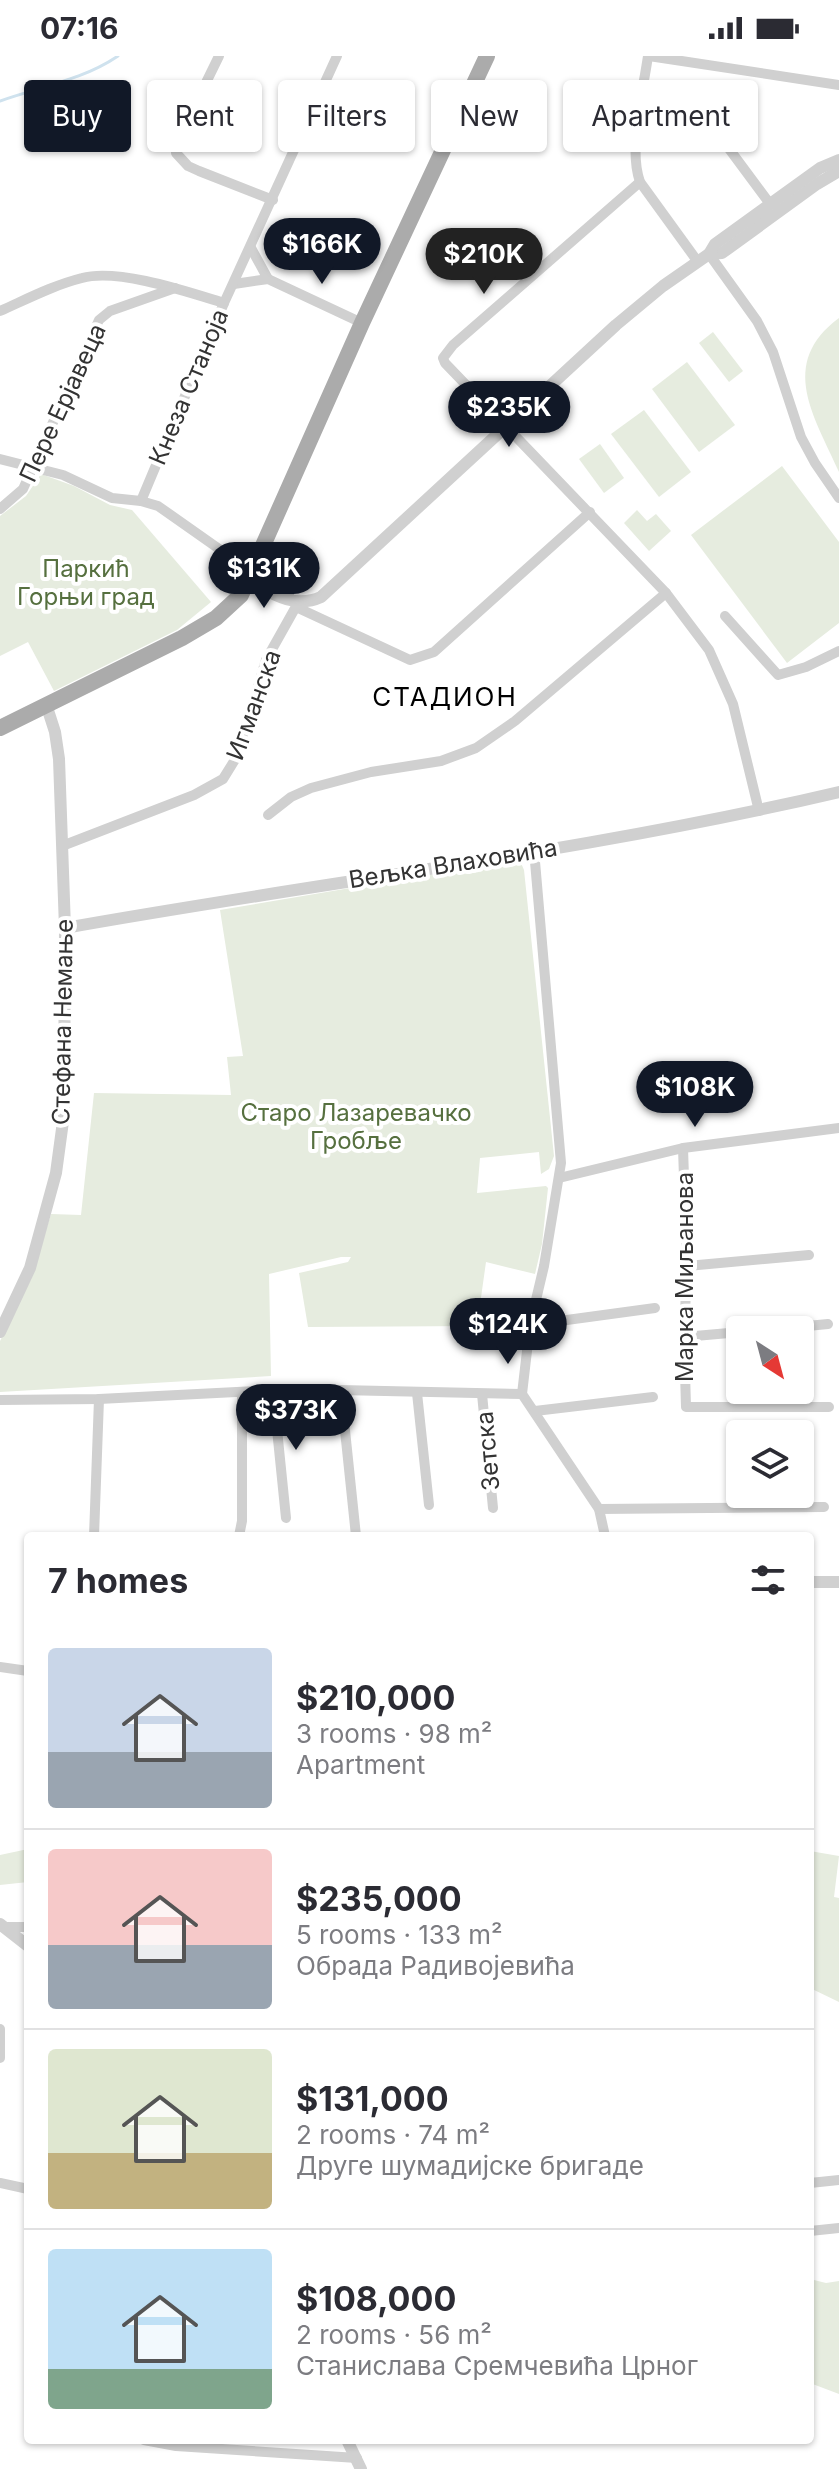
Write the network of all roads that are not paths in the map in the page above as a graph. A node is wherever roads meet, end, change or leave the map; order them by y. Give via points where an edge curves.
1 (219, 56) edge
2 (337, 56) edge
3 (487, 56) edge
4 (649, 56) edge
5 (839, 85) edge
6 (731, 152) edge
7 (839, 160) edge
8 (839, 171) edge
9 (640, 182) junction
10 (273, 200) junction
11 (770, 204) junction
12 (251, 248) junction
13 (709, 254) junction
14 (698, 262) junction
15 (268, 279) junction
16 (234, 284) junction
17 (175, 288) junction
18 (224, 303) junction
19 (0, 311) edge
20 (362, 323) junction
21 (507, 426) junction
22 (0, 459) edge
23 (32, 468) junction
24 (839, 498) edge
25 (141, 501) junction
26 (0, 509) edge
27 (590, 512) junction
28 (250, 576) junction
29 (666, 593) junction
30 (296, 604) junction
31 (725, 616) dead end
32 (839, 651) edge
33 (46, 704) junction
34 (0, 728) edge
35 (839, 792) edge
36 (759, 811) junction
37 (268, 815) dead end
38 (62, 846) junction
39 (534, 850) junction
40 (65, 928) junction
41 (839, 1128) edge
42 (683, 1148) junction
43 (559, 1178) junction
44 (809, 1255) dead end
45 (687, 1266) junction
46 (655, 1308) dead end
47 (828, 1324) dead end
48 (530, 1325) junction
49 (814, 1325) edge
50 (0, 1332) edge
51 (726, 1333) edge
52 (684, 1337) junction
53 (273, 1390) junction
54 (242, 1392) junction
55 (341, 1392) junction
56 (417, 1393) junction
57 (482, 1394) junction
58 (522, 1394) junction
59 (653, 1397) dead end
60 (99, 1399) junction
61 (0, 1400) edge
62 (829, 1407) dead end
63 (535, 1411) junction
64 (429, 1505) dead end
65 (824, 1507) dead end
66 (493, 1508) dead end
67 (599, 1509) junction
68 (286, 1518) dead end
69 (94, 1532) edge
70 (240, 1532) edge
71 (356, 1532) edge
72 (604, 1532) edge
73 (814, 1582) edge
74 (839, 1582) edge
75 (0, 1667) edge
76 (24, 1670) edge
77 (3, 1926) edge
78 (24, 1927) edge
79 (24, 1943) edge
80 (0, 2029) edge
81 (0, 2058) edge
82 (839, 2180) edge
83 (0, 2183) edge
84 (814, 2183) edge
85 (24, 2188) edge
86 (839, 2228) edge
87 (814, 2231) edge
88 (165, 2444) edge
89 (349, 2444) edge
90 (359, 2463) edge

1 - 10 street via 176,153 188,166
2 - 10 street, Кнеза Станоја
3 - 20 main road
4 - 5 street
4 - 9 street via 636,155
6 - 11 street
7 - 11 street
8 - 13 street via 722,253
9 - 14 street
9 - 21 street via 446,352 445,363
10 - 12 street, Кнеза Станоја
11 - 13 street
12 - 15 street
12 - 16 street, Кнеза Станоја
13 - 14 street
13 - 24 street via 757,321 801,437
14 - 21 street via 616,325
15 - 16 street
15 - 20 street
16 - 18 street, Кнеза Станоја
17 - 18 street
17 - 19 street via 98,275
17 - 23 street, Пере Ерјавеца via 110,311 99,320
18 - 25 street, Кнеза Станоја
20 - 28 main road
21 - 27 street
21 - 30 street via 331,590
22 - 23 street
23 - 25 street via 63,475 112,498
23 - 26 street, Пере Ерјавеца via 23,489
25 - 28 street via 168,511
27 - 29 street
27 - 30 street via 460,631 421,658 410,660
28 - 30 street
28 - 33 main road via 234,603 216,618
29 - 36 street via 724,679
29 - 37 street via 476,748 441,761 311,788
30 - 38 street, Игманска via 266,660 236,758 223,779
31 - 32 street via 778,675
33 - 34 main road
33 - 38 street, Стефана Немање via 59,759
35 - 36 street, Вељка Влаховића
36 - 39 street, Вељка Влаховића
38 - 40 street, Стефана Немање
39 - 40 street, Вељка Влаховића
39 - 43 street
40 - 50 street, Стефана Немање via 64,1114 57,1167 30,1268
41 - 42 street
42 - 43 street
42 - 45 street, Марка Миљанова
43 - 48 street
44 - 45 street
45 - 52 street, Марка Миљанова
46 - 48 street
47 - 49 street
48 - 58 street
51 - 52 street
52 - 62 street, Марка Миљанова via 686,1407
53 - 54 street
53 - 55 street
53 - 68 street
54 - 60 street
54 - 70 street
55 - 56 street
55 - 71 street
56 - 57 street
56 - 64 street
57 - 58 street
57 - 66 street, Зетска
58 - 63 street
59 - 63 street
60 - 61 street
60 - 69 street
63 - 67 street
65 - 67 street
67 - 72 street
73 - 74 street
75 - 76 street
77 - 78 street
77 - 79 street
80 - 81 street
82 - 84 street
83 - 85 street
86 - 87 street
88 - 90 street
89 - 90 street

